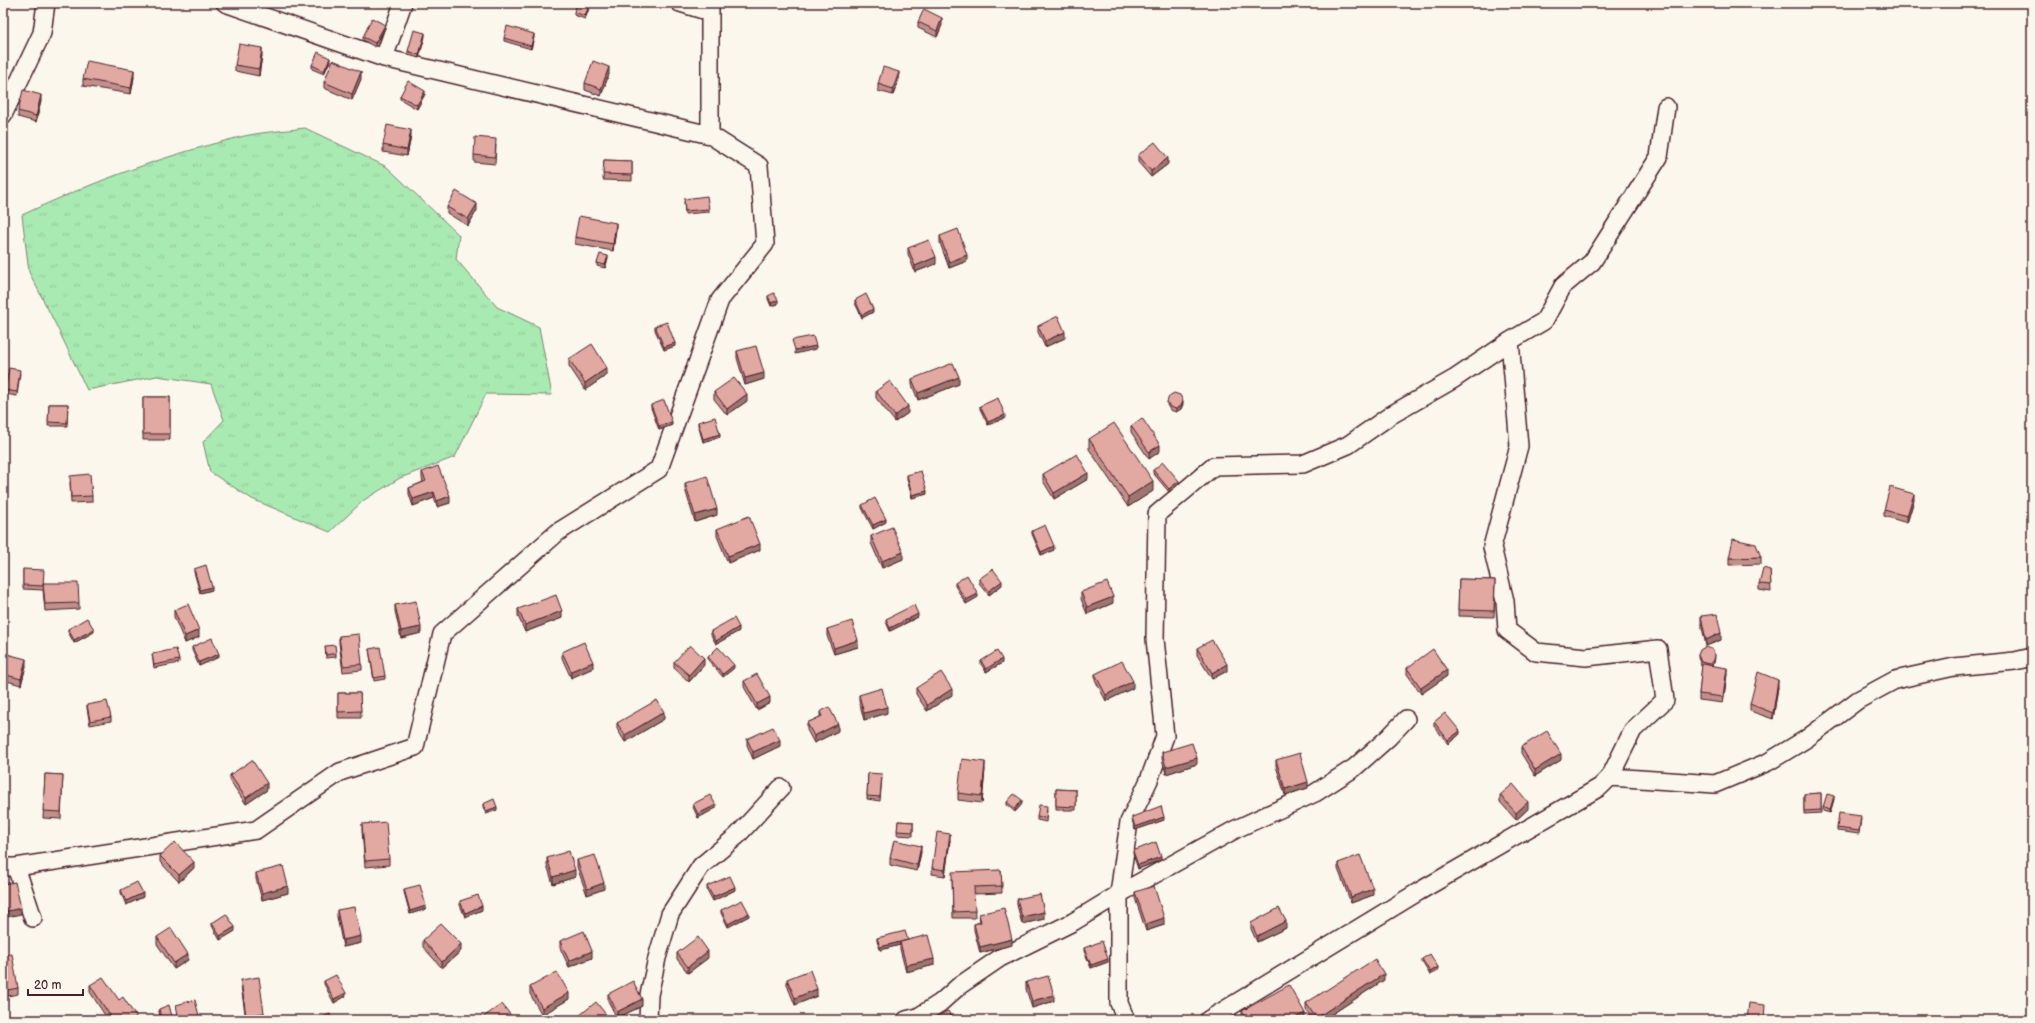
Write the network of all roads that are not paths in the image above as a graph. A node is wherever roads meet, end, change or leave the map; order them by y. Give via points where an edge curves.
1 (46, 3) edge
2 (225, 3) edge
3 (404, 3) edge
4 (680, 3) edge
5 (709, 8) edge
6 (384, 58) junction
7 (1666, 107) dead end
8 (3, 115) edge
9 (710, 135) junction
10 (1510, 341) junction
11 (2032, 658) edge
12 (1406, 719) dead end
13 (1610, 777) junction
14 (781, 788) dead end
15 (10, 867) edge
16 (1118, 894) junction
17 (33, 918) dead end
18 (648, 1020) edge
19 (906, 1020) edge
20 (1126, 1020) edge
21 (1208, 1020) edge

1 - 8 street via 42,33
2 - 6 street
3 - 6 street
4 - 5 street
5 - 9 street
6 - 9 street
7 - 10 street via 1659,157 1592,262 1563,286 1544,321
9 - 15 street via 759,166 765,244 720,300 659,469 558,532 442,634 415,746 340,772 256,830
10 - 13 street via 1519,446 1492,548 1504,601 1507,630 1536,652 1586,657 1658,649 1665,700 1633,730
10 - 16 street via 1348,445 1303,464 1214,466 1157,514 1155,639 1165,736 1149,780 1129,822
11 - 13 street via 1954,666 1895,680 1858,700 1806,739 1768,762 1715,784
12 - 16 street via 1354,768 1315,793 1236,829
13 - 21 street via 1600,787 1418,892
14 - 18 street via 736,836 702,866 670,914 655,966 649,995
15 - 17 street
16 - 19 street via 1073,922 1000,958 959,986 940,1003 918,1017
16 - 20 street via 1119,1003

